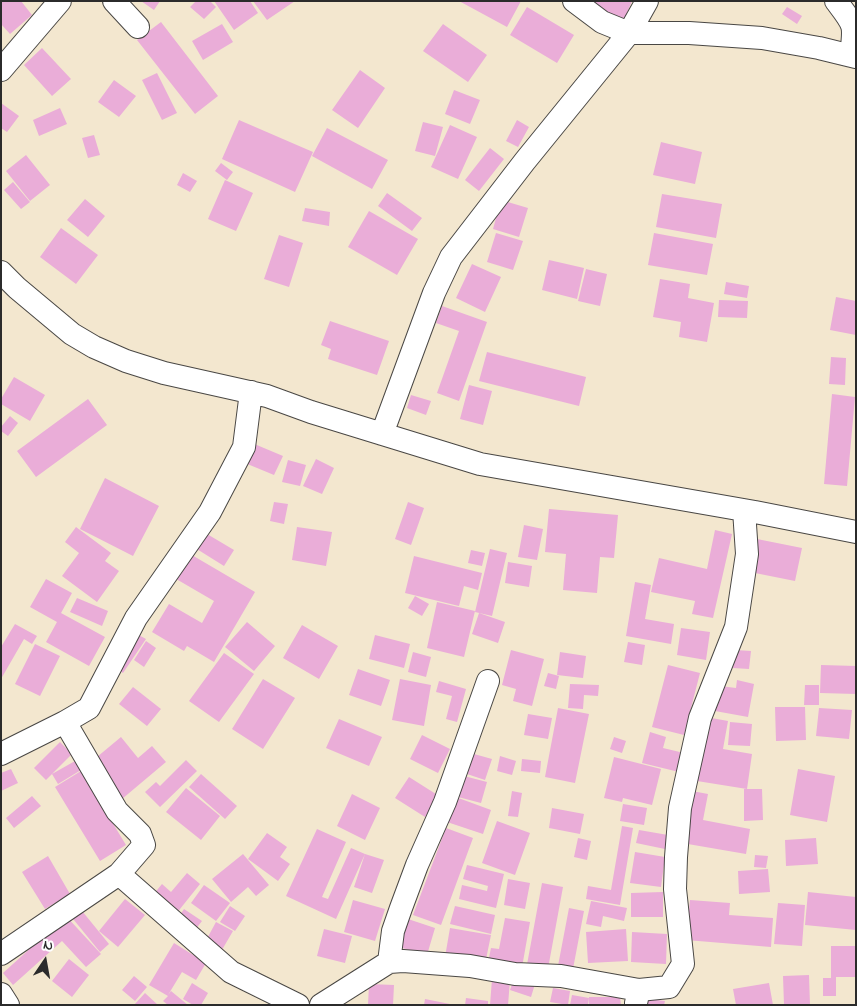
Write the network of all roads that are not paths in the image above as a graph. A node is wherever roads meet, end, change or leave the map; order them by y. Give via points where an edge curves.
1 (60, 1) edge
2 (114, 1) edge
3 (574, 1) edge
4 (647, 1) edge
5 (836, 1) edge
6 (138, 27) dead end
7 (629, 33) junction
8 (853, 56) edge
9 (1, 70) edge
10 (1, 272) edge
11 (251, 392) junction
12 (382, 434) junction
13 (744, 510) junction
14 (856, 532) edge
15 (488, 681) dead end
16 (64, 722) junction
17 (1, 754) edge
18 (119, 874) junction
19 (1, 954) edge
20 (389, 962) junction
21 (1, 994) edge
22 (638, 997) edge
23 (8, 1005) edge
24 (298, 1005) edge
25 (321, 1005) edge

1 - 9 street
2 - 6 street
3 - 7 street via 602,22
4 - 7 street
5 - 8 street via 853,25
7 - 8 street via 762,38
7 - 12 street via 519,168 452,257 434,294
10 - 11 street via 72,334 94,347 164,373
11 - 12 street
11 - 16 street via 244,447 210,512 136,618 89,708
12 - 13 street via 480,464
13 - 14 street
13 - 22 street via 747,554 736,627 700,718 680,808 675,889 683,964 669,987
15 - 20 street via 446,802 401,908 393,931
16 - 17 street
16 - 18 street via 117,811 140,834 144,845
18 - 19 street
18 - 24 street via 230,972
20 - 22 street via 470,966 515,974 561,976
20 - 25 street
21 - 23 street

